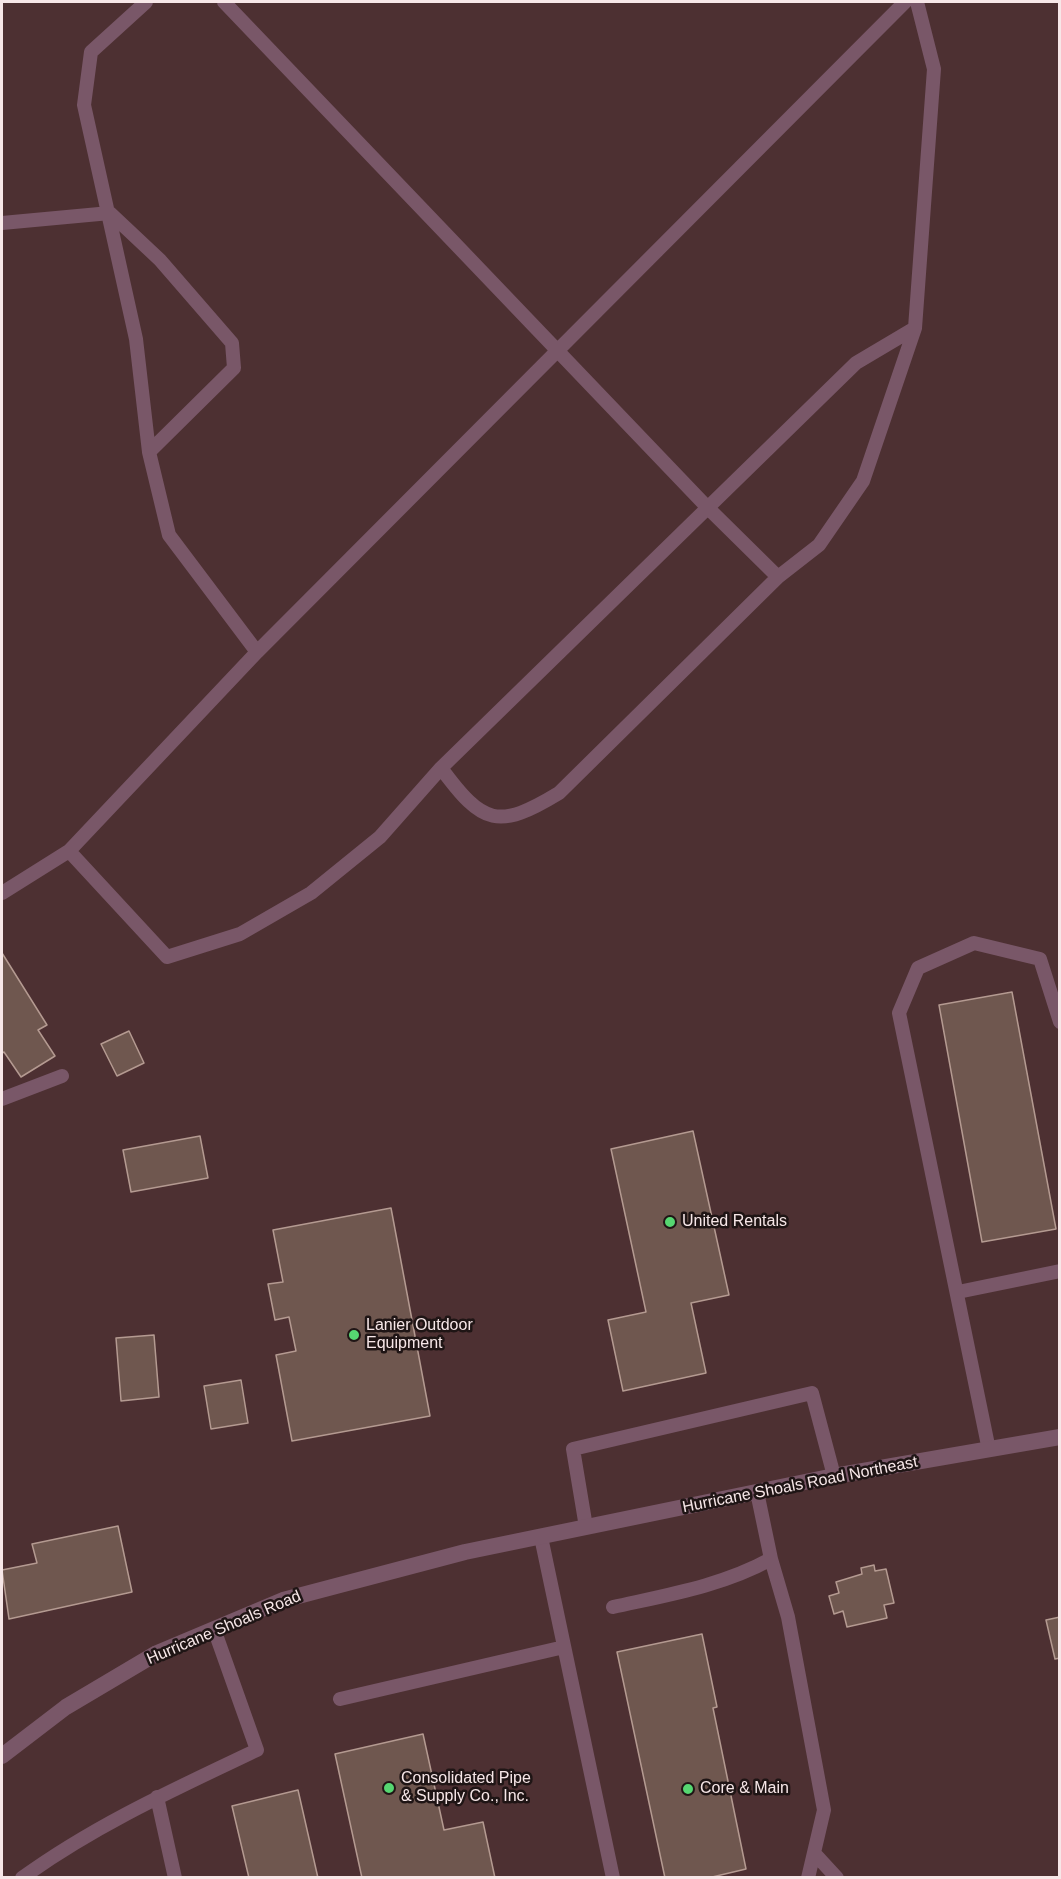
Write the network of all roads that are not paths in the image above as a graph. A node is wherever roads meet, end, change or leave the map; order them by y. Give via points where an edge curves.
1 (146, 2) edge
2 (224, 2) edge
3 (905, 2) edge
4 (917, 2) edge
5 (110, 213) junction
6 (2, 223) edge
7 (915, 328) junction
8 (557, 349) junction
9 (149, 452) junction
10 (707, 507) junction
11 (778, 577) junction
12 (258, 652) junction
13 (441, 768) junction
14 (69, 851) junction
15 (2, 893) edge
16 (1059, 1022) edge
17 (62, 1076) dead end
18 (2, 1099) edge
19 (1059, 1271) edge
20 (958, 1292) junction
21 (1059, 1437) edge
22 (989, 1450) junction
23 (834, 1476) junction
24 (757, 1492) junction
25 (586, 1527) junction
26 (541, 1537) junction
27 (771, 1558) junction
28 (613, 1606) dead end
29 (214, 1629) junction
30 (564, 1647) junction
31 (340, 1699) dead end
32 (2, 1756) edge
33 (157, 1797) junction
34 (814, 1853) junction
35 (22, 1878) edge
36 (175, 1878) edge
37 (613, 1878) edge
38 (808, 1878) edge
39 (837, 1878) edge

1 - 5 lane via 91,52 84,105
2 - 8 lane
3 - 8 lane
4 - 7 lane via 934,69
5 - 6 lane
5 - 9 lane via 136,339
5 - 9 lane via 160,260 232,343 234,368
7 - 10 lane via 856,363
7 - 11 lane via 863,481 819,545
8 - 10 lane
8 - 12 lane
9 - 12 lane via 170,535
10 - 11 lane
10 - 13 lane
11 - 13 lane via 559,793 526,813 488,817 465,801
12 - 14 lane
13 - 14 lane via 380,837 311,893 240,934 167,957
14 - 15 lane
16 - 20 lane via 1040,959 974,943 918,968 899,1012
17 - 18 lane
19 - 20 lane
20 - 22 lane
21 - 22 street, Hurricane Shoals Road Northeast
22 - 23 street, Hurricane Shoals Road Northeast
23 - 24 street, Hurricane Shoals Road Northeast
23 - 25 lane via 812,1393 573,1449
24 - 25 street, Hurricane Shoals Road Northeast
24 - 27 lane
25 - 26 street, Hurricane Shoals Road Northeast
26 - 29 street, Hurricane Shoals Road via 283,1600
26 - 30 lane
27 - 28 lane via 747,1572 691,1590
27 - 34 lane via 788,1617 824,1810
29 - 32 street, Hurricane Shoals Road via 157,1653 76,1701
29 - 33 lane via 257,1750
30 - 31 lane
30 - 37 lane
33 - 35 lane via 46,1860
33 - 36 lane
34 - 38 lane
34 - 39 lane

